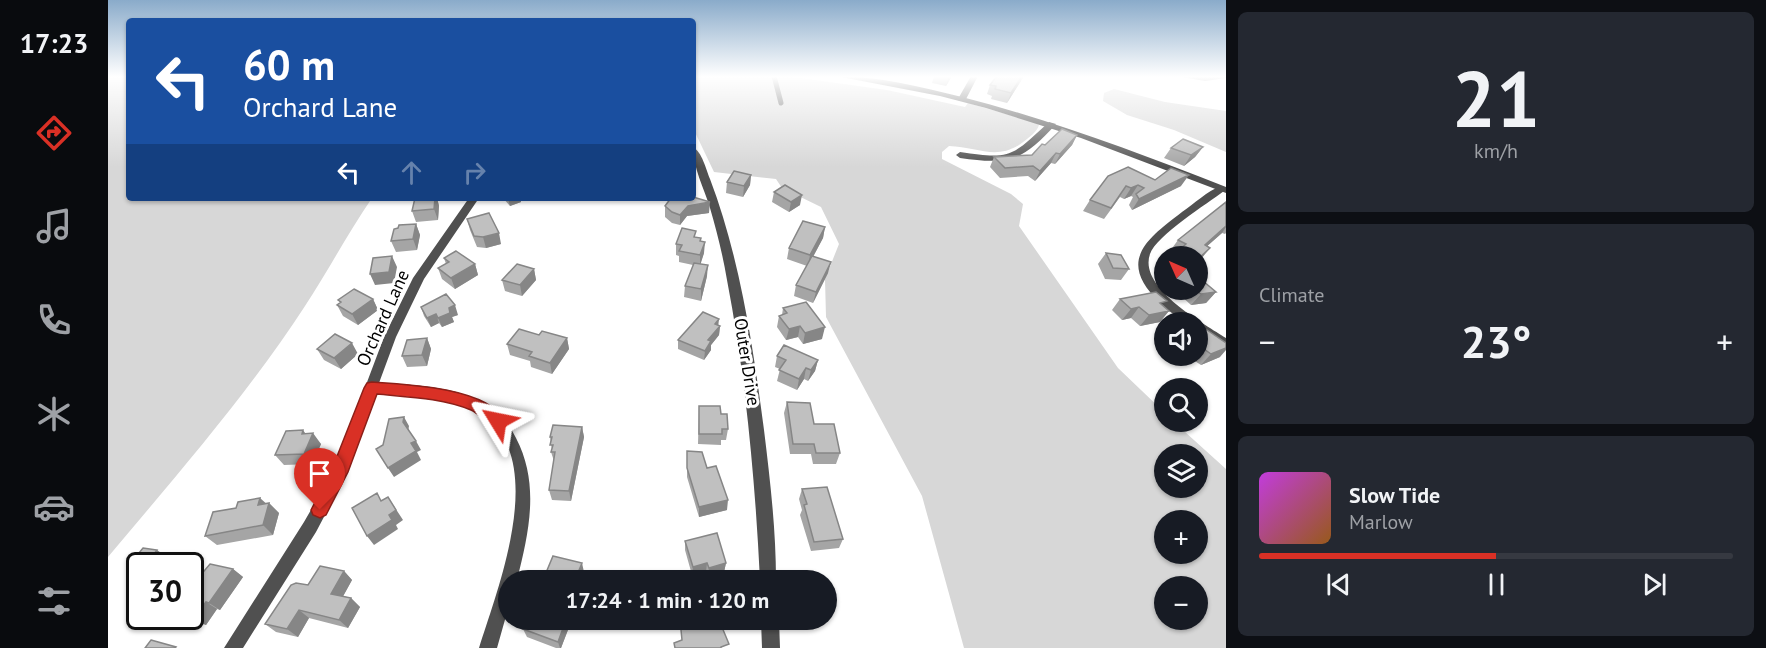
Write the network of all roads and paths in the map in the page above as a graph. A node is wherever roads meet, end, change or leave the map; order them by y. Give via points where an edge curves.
1 (988, 106) edge
2 (1052, 124) junction
3 (960, 155) dead end
4 (696, 157) edge
5 (1223, 190) edge
6 (472, 201) edge
7 (1180, 312) edge
8 (1208, 332) edge
9 (1226, 344) edge
10 (372, 388) junction
11 (512, 570) edge
12 (767, 570) edge
13 (498, 616) edge
14 (770, 630) edge
15 (233, 648) edge
16 (488, 648) edge
17 (771, 648) edge

1 - 2 street
2 - 3 street via 1023,152 1012,156
2 - 5 street
4 - 12 street, Outer Drive via 730,261 746,345 762,467
5 - 7 street via 1166,231 1144,256 1146,275 1152,285
6 - 10 street, Orchard Lane via 419,278 390,337
8 - 9 street
10 - 11 street via 416,391 469,403 483,408 498,421 519,464 524,492
10 - 15 street, Orchard Lane via 340,472
13 - 16 street
14 - 17 street

